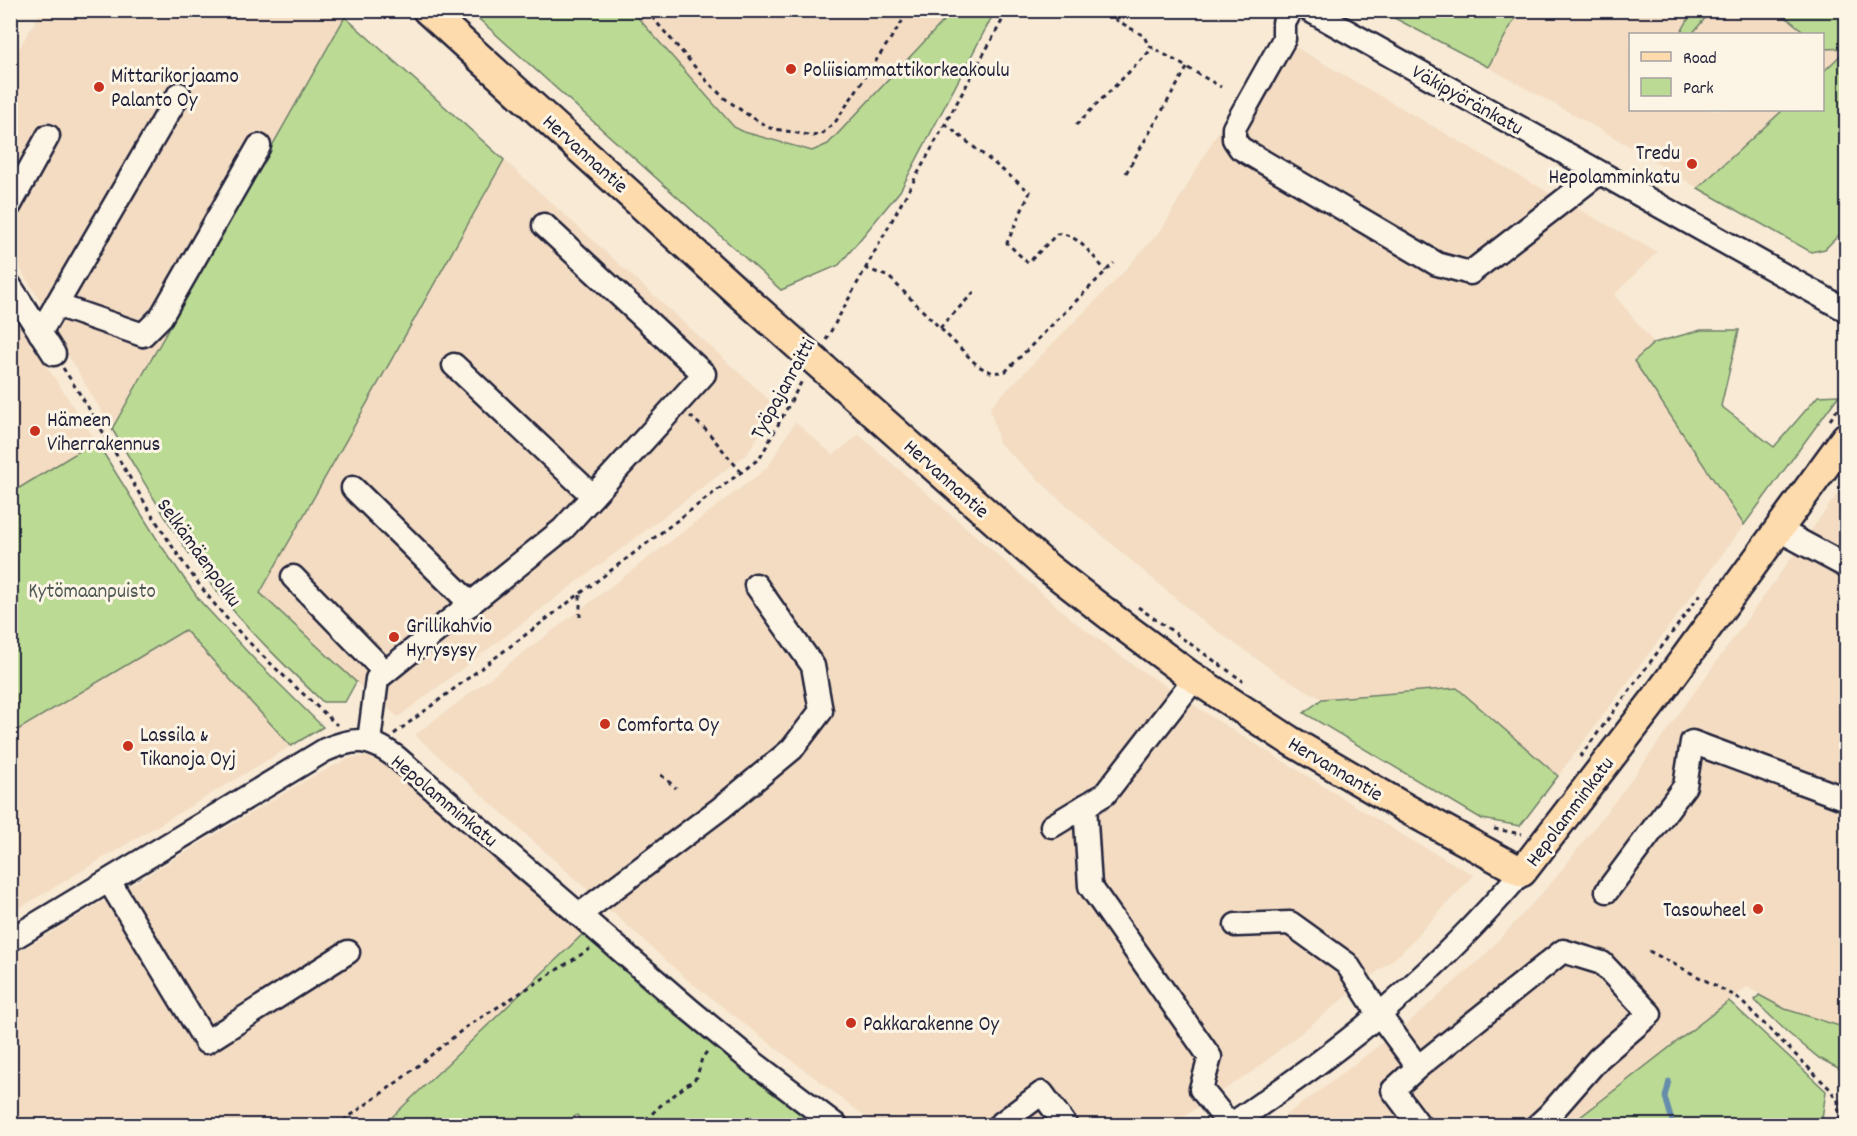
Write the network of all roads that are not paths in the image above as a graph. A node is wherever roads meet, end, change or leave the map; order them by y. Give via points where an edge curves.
1 (427, 10) edge
2 (1291, 10) edge
3 (1310, 10) edge
4 (179, 94) dead end
5 (48, 136) dead end
6 (259, 146) dead end
7 (1599, 172) junction
8 (10, 205) edge
9 (544, 225) dead end
10 (10, 286) edge
11 (56, 305) junction
12 (1846, 310) edge
13 (40, 333) junction
14 (54, 354) road end
15 (453, 365) dead end
16 (1838, 430) edge
17 (352, 488) dead end
18 (593, 496) junction
19 (1779, 530) junction
20 (1846, 566) edge
21 (293, 578) dead end
22 (756, 585) dead end
23 (471, 604) junction
24 (385, 672) junction
25 (1195, 678) junction
26 (368, 742) junction
27 (1846, 799) edge
28 (1085, 806) junction
29 (1052, 826) dead end
30 (1513, 866) junction
31 (109, 881) junction
32 (1607, 891) dead end
33 (579, 915) junction
34 (1236, 925) dead end
35 (10, 940) edge
36 (348, 952) dead end
37 (1379, 1014) junction
38 (1418, 1067) junction
39 (837, 1125) edge
40 (998, 1125) edge
41 (1066, 1125) edge
42 (1229, 1125) edge
43 (1420, 1125) edge
44 (1537, 1125) edge

1 - 25 main road, Hervannantie via 824,349 1047,567
2 - 7 street via 1284,23 1284,39 1234,128 1234,139 1240,148 1437,264 1470,273
3 - 7 street, Väkipyöränkatu
4 - 11 street
5 - 8 street
6 - 11 street via 161,317 143,335
7 - 12 street, Väkipyöränkatu
9 - 18 street via 704,374
10 - 13 street
11 - 13 street
13 - 14 street
15 - 18 street
16 - 19 main road, Hepolamminkatu
17 - 23 street
18 - 23 street via 563,529
19 - 20 street
19 - 30 main road, Hepolamminkatu via 1652,703
21 - 24 street
22 - 33 street via 813,666 821,711 792,749
23 - 24 street
24 - 26 street via 376,679
25 - 28 street via 1106,794
25 - 30 main road, Hervannantie via 1358,782
26 - 31 street via 343,742 325,750
26 - 33 street, Hepolamminkatu
27 - 32 street via 1692,742 1686,786
28 - 29 street
28 - 42 street via 1090,886 1210,1057 1201,1089
30 - 37 street, Hepolamminkatu via 1477,923
31 - 35 street
31 - 36 street via 206,1042
33 - 39 street, Hepolamminkatu via 720,1034
34 - 37 street via 1290,923 1347,964
37 - 38 street
37 - 42 street, Hepolamminkatu via 1280,1091
38 - 43 street via 1393,1090
38 - 44 street via 1563,951 1602,963 1650,1014 1599,1058
40 - 41 street via 1042,1094

